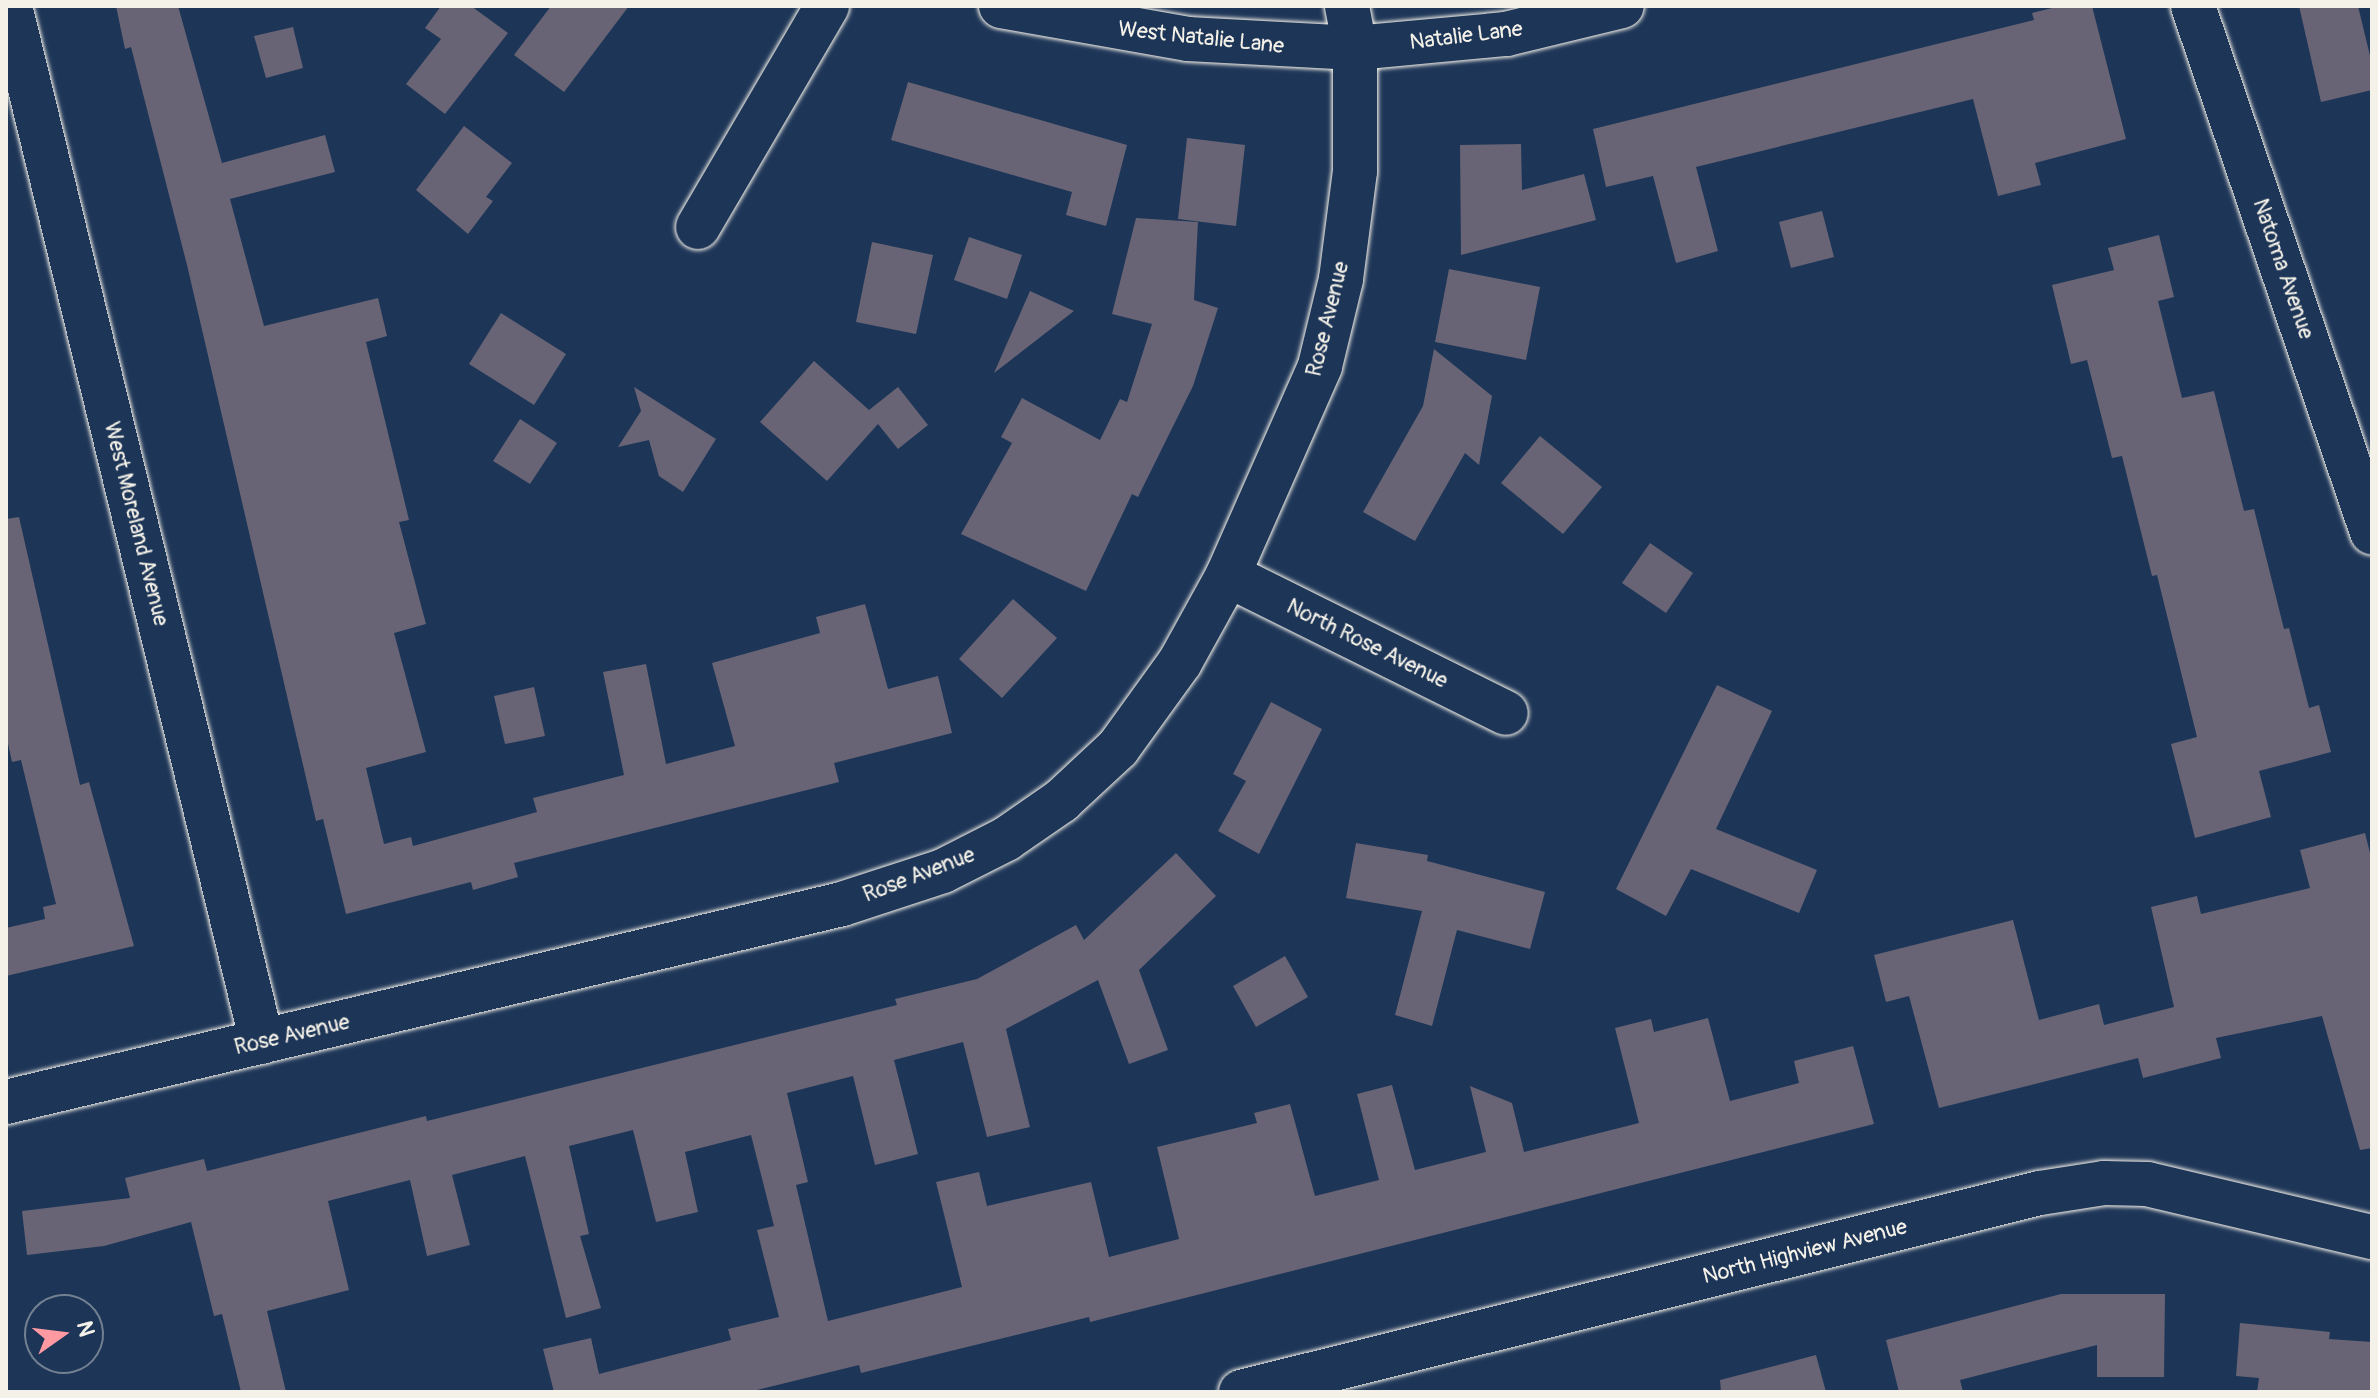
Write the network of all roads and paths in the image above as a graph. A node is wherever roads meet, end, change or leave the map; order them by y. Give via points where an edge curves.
1 (10, 6) edge
2 (827, 6) edge
3 (1001, 6) edge
4 (1347, 6) edge
5 (1622, 6) edge
6 (2193, 6) edge
7 (1355, 48) junction
8 (698, 227) dead end
9 (2372, 532) edge
10 (1228, 575) junction
11 (1506, 713) dead end
12 (262, 1042) junction
13 (6, 1102) edge
14 (2372, 1237) edge
15 (1241, 1392) edge

1 - 12 street, West Moreland Avenue
2 - 8 street
3 - 7 street, West Natalie Lane via 1188,39
4 - 7 street, Rose Avenue
5 - 7 street, Natalie Lane via 1506,34
6 - 9 street, Natoma Avenue
7 - 10 street, Rose Avenue via 1355,171 1341,279 1320,366
10 - 11 street, North Rose Avenue
10 - 12 street, Rose Avenue via 1180,662 1118,748 1061,801 1006,839 943,871 842,904
12 - 13 street, Rose Avenue
14 - 15 street, North Highview Avenue via 2147,1184 2104,1183 2040,1193

